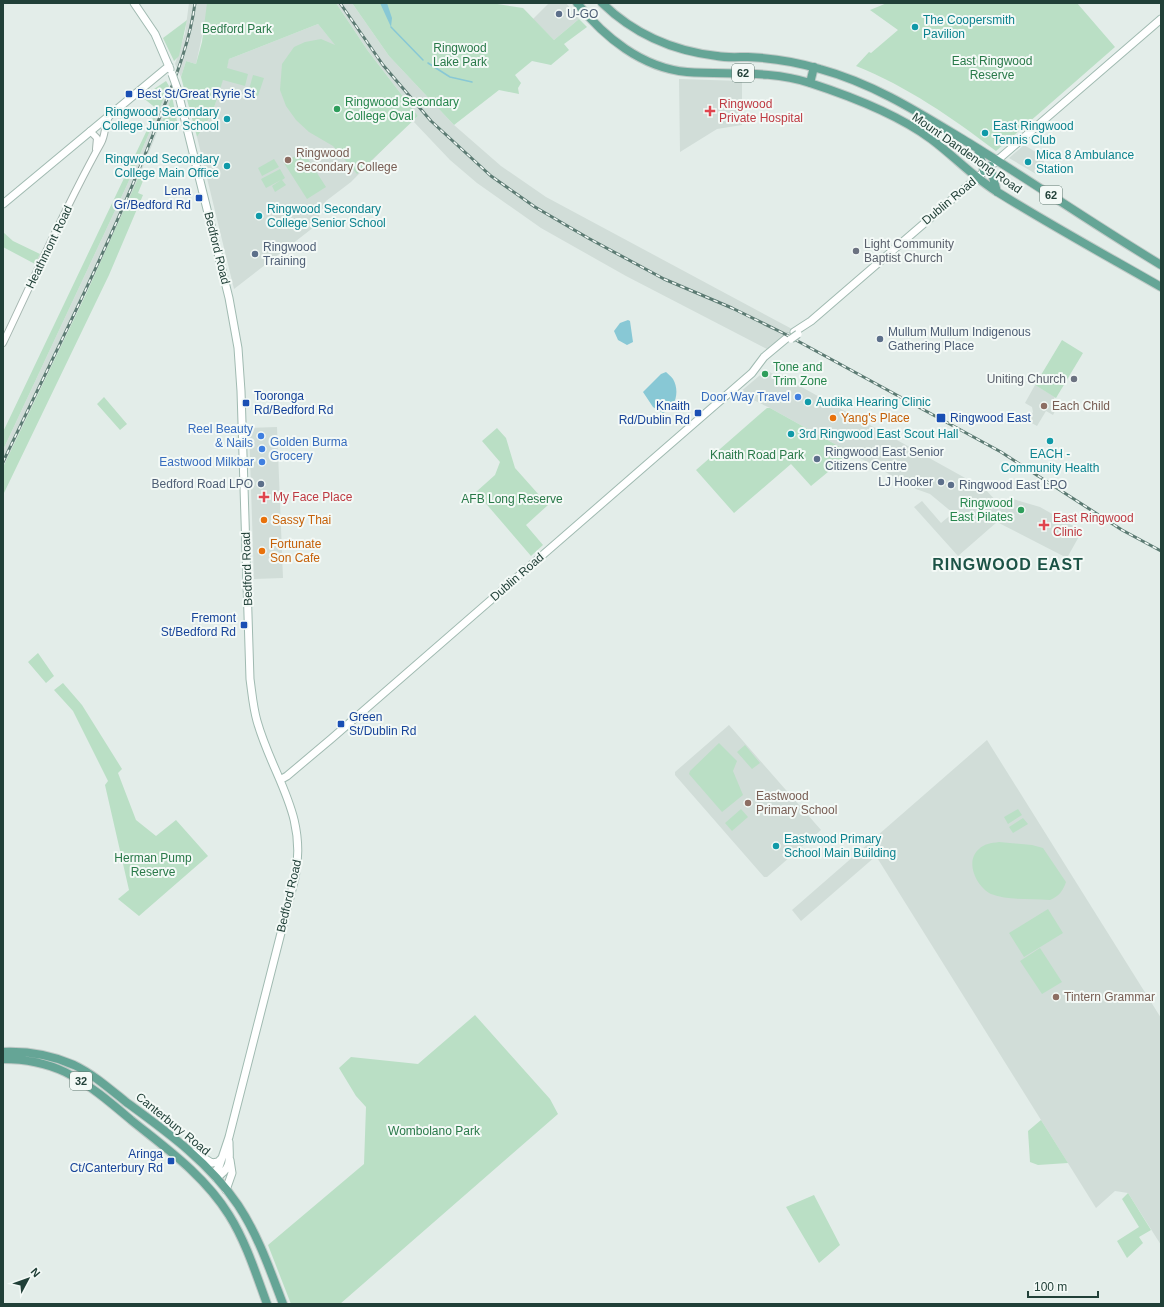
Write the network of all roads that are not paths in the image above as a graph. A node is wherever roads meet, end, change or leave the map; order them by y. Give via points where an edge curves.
1 (134, 3) edge
2 (577, 3) edge
3 (602, 3) edge
4 (1161, 18) edge
5 (169, 66) junction
6 (814, 67) junction
7 (810, 83) junction
8 (110, 115) junction
9 (90, 131) junction
10 (978, 149) junction
11 (96, 152) junction
12 (997, 160) junction
13 (987, 169) junction
14 (978, 177) junction
15 (997, 192) junction
16 (3, 204) edge
17 (1161, 265) edge
18 (1161, 287) edge
19 (3, 343) edge
20 (280, 780) junction
21 (3, 1052) edge
22 (3, 1059) edge
23 (229, 1137) junction
24 (179, 1142) junction
25 (222, 1159) junction
26 (230, 1160) junction
27 (214, 1176) junction
28 (205, 1183) junction
29 (226, 1190) junction
30 (267, 1304) edge
31 (283, 1304) edge

1 - 5 main road, Bedford Road via 155,34
2 - 7 main road, Mount Dandenong Road / 62 via 621,46 662,67 686,72 786,76
3 - 6 main road, Mount Dandenong Road / 62 via 638,31 676,49 718,57 770,59
4 - 12 main road, Dublin Road
5 - 8 main road
5 - 20 main road, Bedford Road, bridge via 177,88 236,335 241,391 250,679 256,721
6 - 7 main road
6 - 10 main road, Mount Dandenong Road / 62 via 852,79 889,95
7 - 14 main road, Mount Dandenong Road / 62 via 907,124 936,143
8 - 9 main road
8 - 11 street, Heathmont Road via 104,137
9 - 11 street via 97,138
9 - 16 main road
10 - 12 main road, Mount Dandenong Road / 62
10 - 13 main road
11 - 19 street, Heathmont Road
12 - 13 main road, Dublin Road
12 - 17 main road, Mount Dandenong Road / 62
13 - 14 main road, Dublin Road
13 - 15 main road
14 - 15 main road, Mount Dandenong Road / 62
14 - 20 main road, Dublin Road
15 - 18 main road, Mount Dandenong Road / 62
20 - 23 main road, Bedford Road via 296,822 298,860
21 - 24 main road, Canterbury Road / 32 via 40,1054 75,1066
22 - 28 main road, Canterbury Road / 32 via 44,1065 73,1076 181,1160
23 - 25 main road, Bedford Road
23 - 26 main road, Bedford Road
24 - 25 main road via 212,1163
24 - 27 main road, Canterbury Road / 32
25 - 27 main road, Bedford Road
26 - 27 main road via 226,1169
26 - 29 main road, Bedford Road via 232,1173
27 - 28 main road
27 - 29 main road, Canterbury Road / 32
28 - 30 main road, Canterbury Road / 32 via 226,1209 237,1229
29 - 31 main road, Canterbury Road / 32 via 238,1205 257,1239

